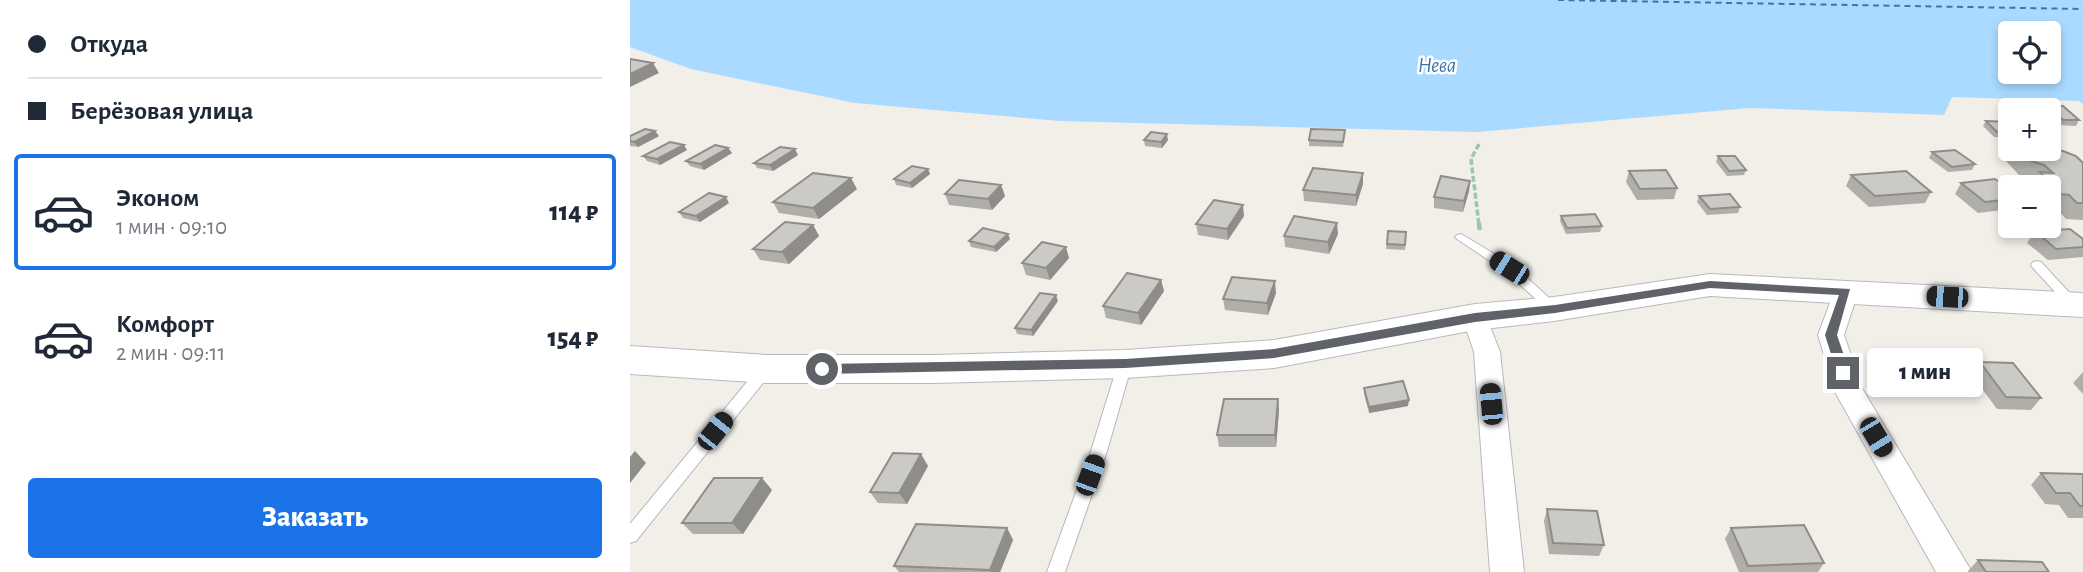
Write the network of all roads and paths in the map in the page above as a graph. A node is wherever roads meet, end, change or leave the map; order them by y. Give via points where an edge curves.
1 (1479, 144) dead end
2 (1461, 237) dead end
3 (1482, 251) junction
4 (2037, 265) dead end
5 (1846, 292) junction
6 (2078, 305) edge
7 (1555, 309) junction
8 (1475, 317) junction
9 (630, 360) edge
10 (1125, 364) junction
11 (766, 369) junction
12 (630, 537) edge
13 (1056, 572) edge
14 (1507, 572) edge
15 (1955, 572) edge

1 - 3 path via 1471,159
2 - 3 lane
3 - 7 lane
4 - 6 lane
5 - 6 street
5 - 7 street via 1710,285
5 - 15 street via 1831,335 1849,392
7 - 8 street
8 - 10 street via 1274,354
8 - 14 street via 1487,352
9 - 11 street
10 - 11 street
10 - 13 lane
11 - 12 lane

